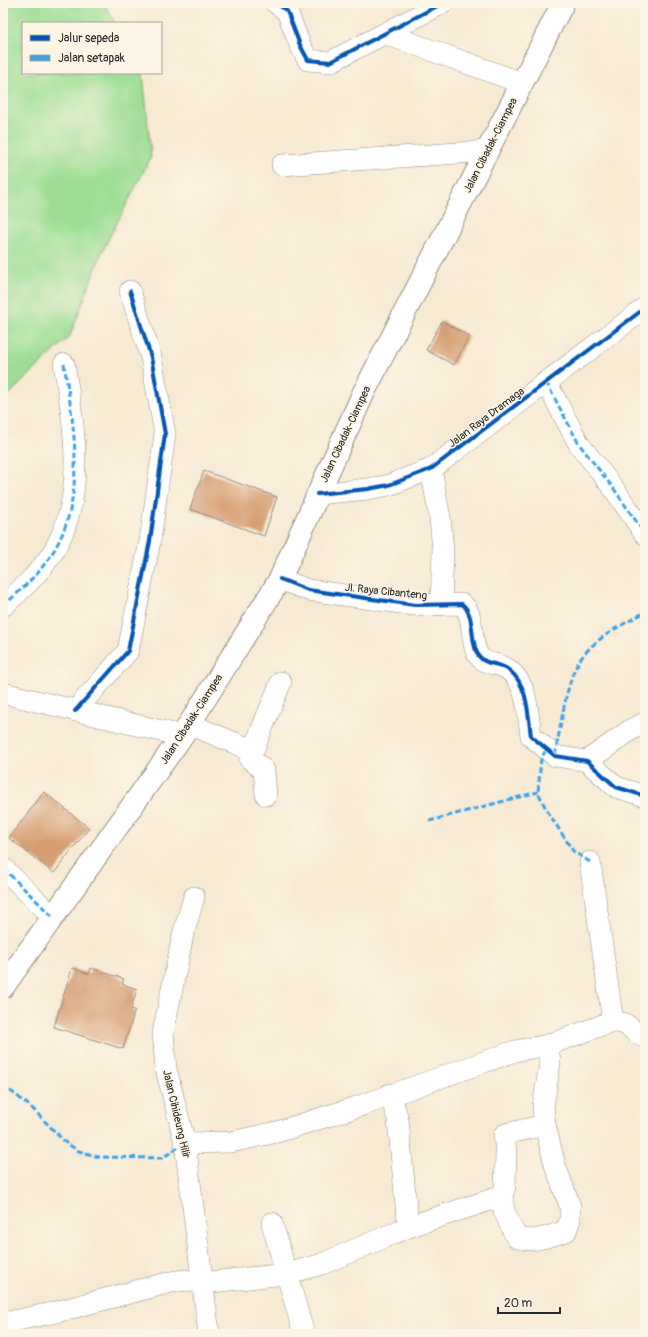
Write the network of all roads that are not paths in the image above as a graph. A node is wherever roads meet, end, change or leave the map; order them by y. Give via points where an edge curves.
1 (276, 3) edge
2 (443, 3) edge
3 (563, 3) edge
4 (386, 34) junction
5 (522, 83) junction
6 (488, 151) junction
7 (282, 165) dead end
8 (130, 291) dead end
9 (645, 308) edge
10 (64, 364) dead end
11 (546, 382) junction
12 (431, 469) junction
13 (317, 494) junction
14 (645, 534) edge
15 (280, 579) junction
16 (441, 605) junction
17 (3, 606) edge
18 (281, 682) dead end
19 (3, 693) edge
20 (76, 710) junction
21 (645, 723) edge
22 (186, 730) junction
23 (252, 753) junction
24 (587, 761) junction
25 (266, 795) dead end
26 (645, 796) edge
27 (590, 862) dead end
28 (3, 868) edge
29 (194, 897) dead end
30 (52, 916) junction
31 (3, 987) edge
32 (613, 1022) junction
33 (645, 1037) edge
34 (548, 1045) junction
35 (390, 1094) junction
36 (545, 1125) junction
37 (185, 1143) junction
38 (502, 1196) junction
39 (272, 1223) dead end
40 (408, 1227) junction
41 (286, 1274) junction
42 (202, 1283) junction
43 (3, 1323) edge
44 (209, 1334) edge
45 (304, 1334) edge

1 - 4 street via 287,11 308,60 330,62
2 - 4 street
3 - 5 highway, Jalan Cibadak-Ciampea
4 - 5 street
5 - 6 highway, Jalan Cibadak-Ciampea
6 - 7 street
6 - 13 highway, Jalan Cibadak-Ciampea via 362,394
8 - 20 street via 151,357 165,434 150,541 128,652
9 - 11 street, Jalan Raya Dramaga
10 - 17 street via 75,447 69,518 52,553 37,573
11 - 12 street, Jalan Raya Dramaga
11 - 14 street via 579,444
12 - 13 street, Jalan Raya Dramaga via 368,490
12 - 16 street via 444,552
13 - 15 highway, Jalan Cibadak-Ciampea
15 - 16 street, Jl. Raya Cibanteng via 308,590 415,605
15 - 22 highway, Jalan Cibadak-Ciampea
16 - 24 street, Jl. Raya Cibanteng via 462,604 468,611 477,652 482,661 510,670 521,684 532,736 537,742 555,756
18 - 23 street
19 - 20 street
20 - 22 street
21 - 24 street via 632,729
22 - 23 street via 242,746
22 - 30 highway, Jalan Cibadak-Ciampea
23 - 25 street via 250,759 264,770
24 - 26 street via 616,787
27 - 32 street
28 - 30 street
29 - 37 street, Jalan Cihideung Hilir via 183,935 162,1033 166,1069
30 - 31 highway, Jalan Cibadak-Ciampea
32 - 33 street via 628,1025
32 - 34 street
34 - 35 street via 514,1051
34 - 36 street via 550,1063 543,1107
35 - 37 street via 363,1105 252,1139
35 - 40 street via 398,1119
36 - 38 street via 504,1135 505,1187
36 - 38 street via 555,1165 570,1206 570,1220 566,1231 523,1241 516,1237 504,1211
37 - 42 street, Jalan Cihideung Hilir
38 - 40 street
39 - 41 street
40 - 41 street via 322,1264
41 - 42 street
41 - 45 street
42 - 43 street via 185,1280 171,1282
42 - 44 street, Jalan Cihideung Hilir

